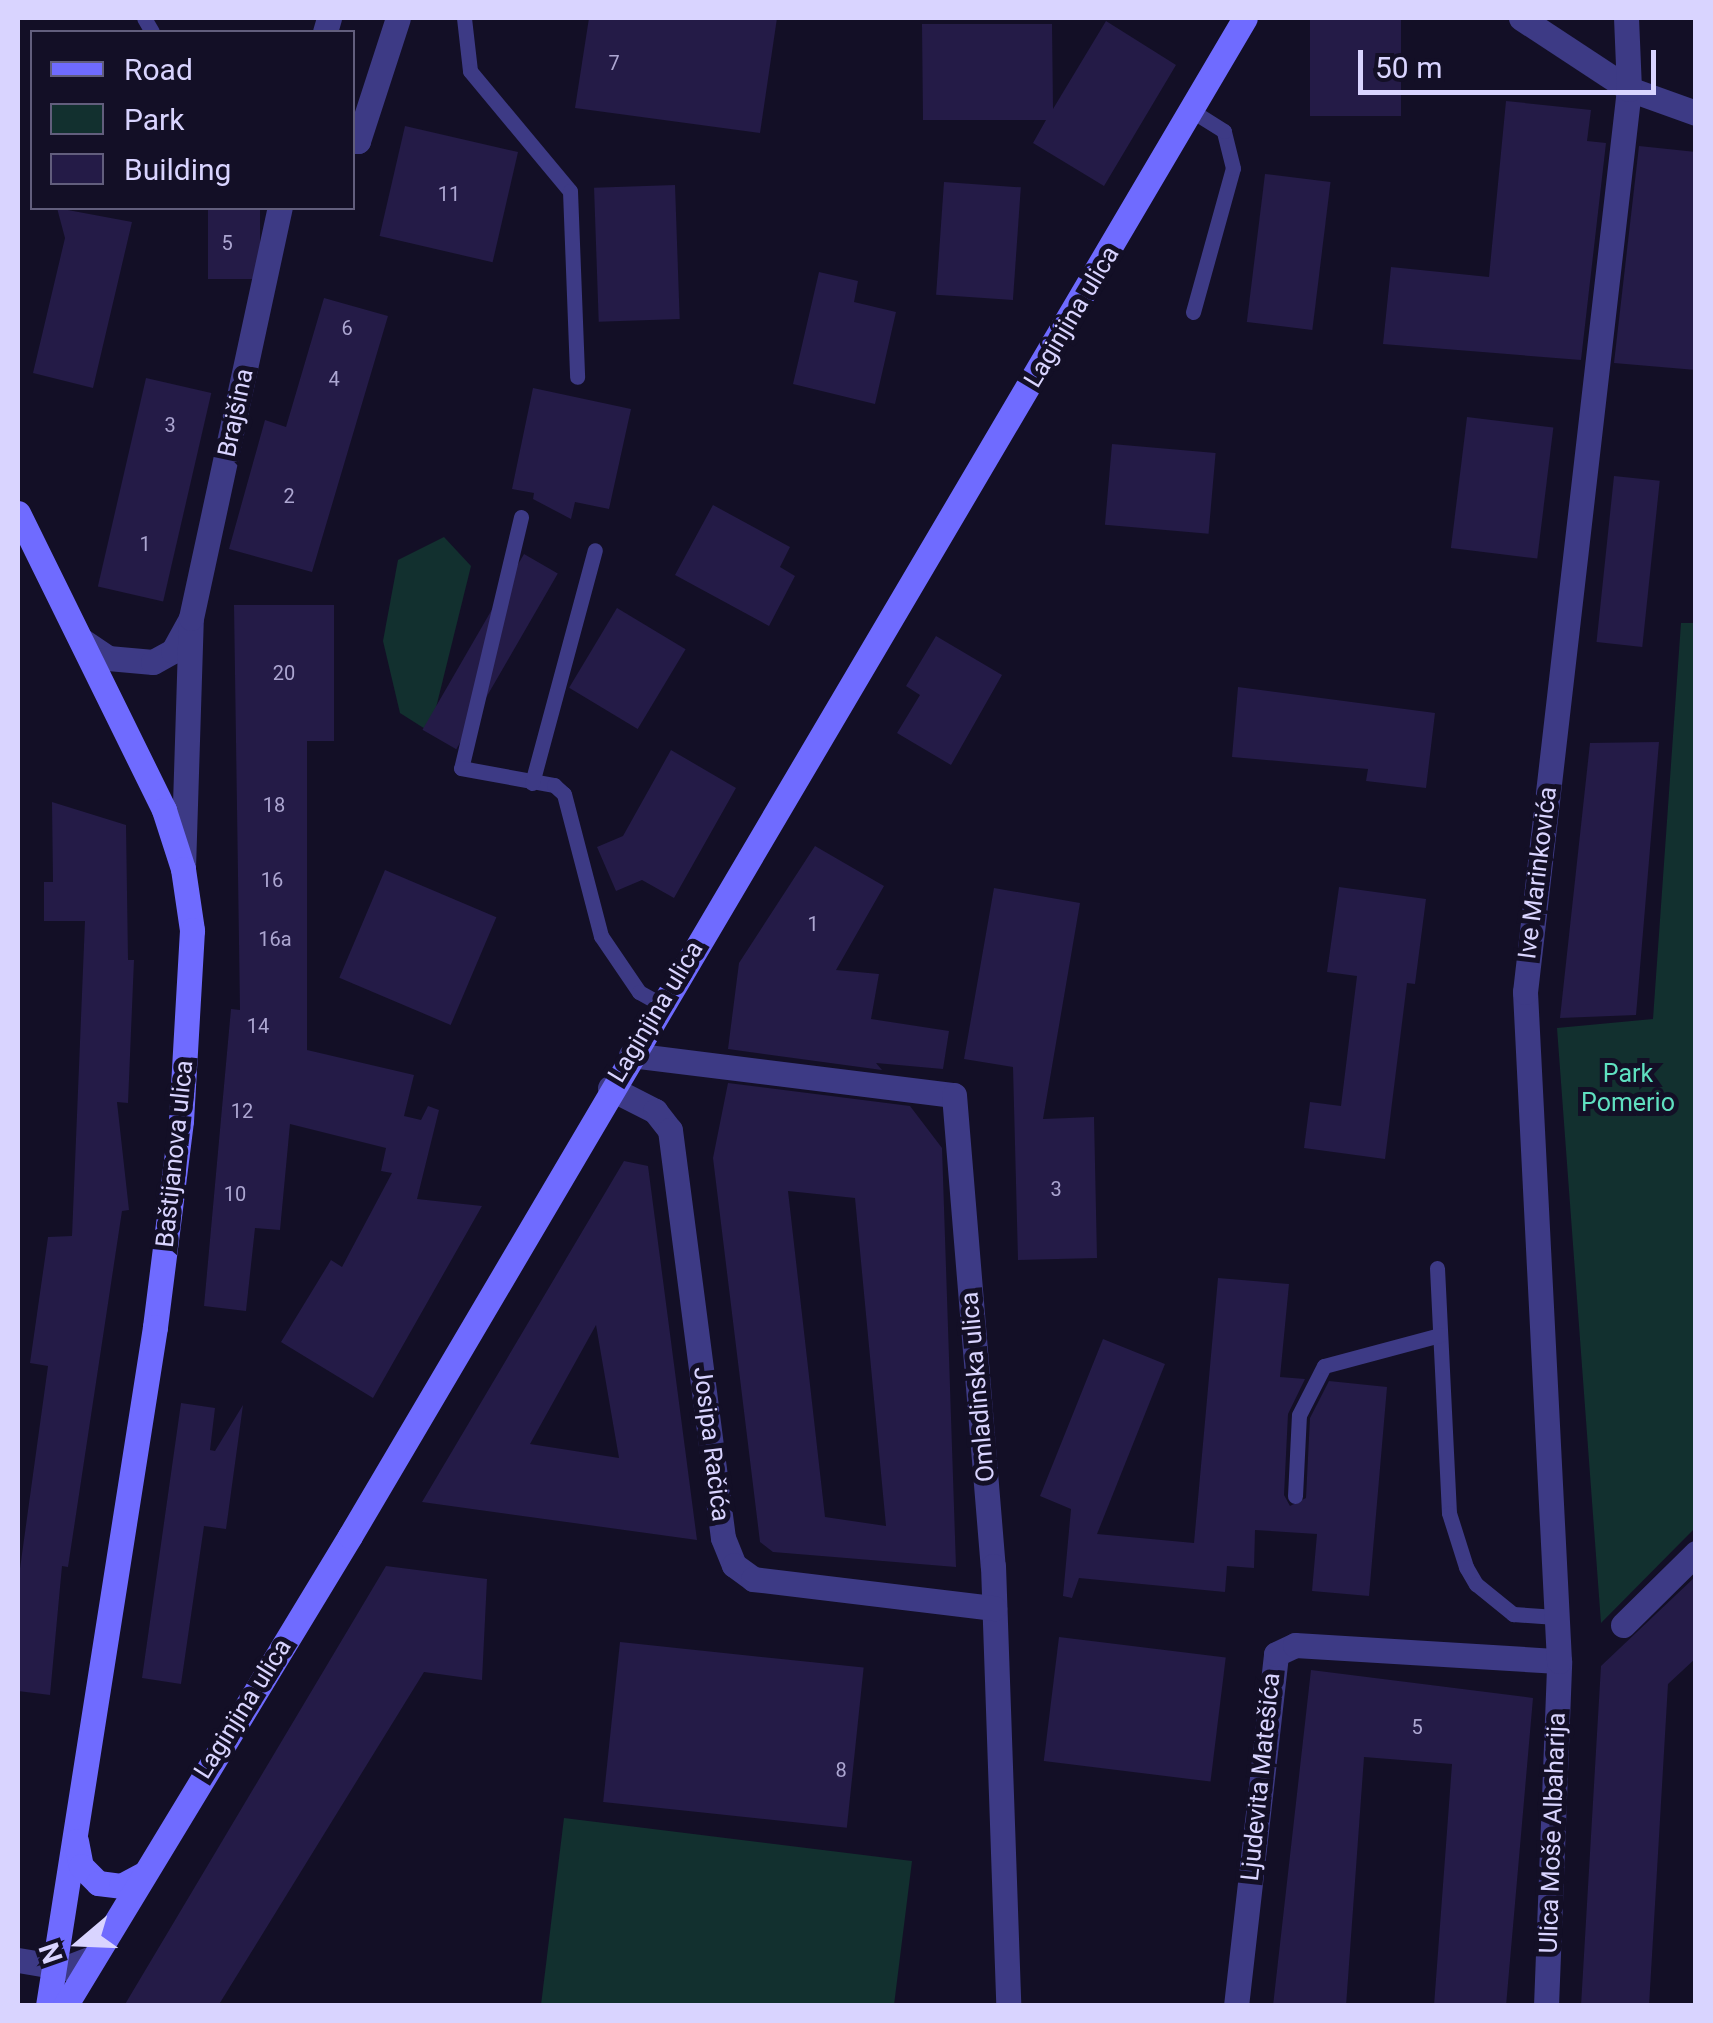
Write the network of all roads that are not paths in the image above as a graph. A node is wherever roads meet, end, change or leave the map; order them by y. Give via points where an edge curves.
1 (398, 18) edge
2 (464, 18) edge
3 (1245, 18) edge
4 (1520, 18) edge
5 (1626, 18) edge
6 (1629, 88) junction
7 (1194, 112) junction
8 (1696, 113) edge
9 (355, 141) edge
10 (280, 210) edge
11 (1193, 312) dead end
12 (577, 377) dead end
13 (18, 514) edge
14 (522, 517) dead end
15 (595, 550) dead end
16 (191, 618) junction
17 (83, 641) junction
18 (532, 783) junction
19 (183, 869) junction
20 (661, 1004) junction
21 (631, 1055) junction
22 (610, 1088) junction
23 (1437, 1268) dead end
24 (1440, 1334) junction
25 (1295, 1496) dead end
26 (1696, 1552) edge
27 (994, 1608) junction
28 (1556, 1617) junction
29 (1623, 1625) dead end
30 (1559, 1661) junction
31 (74, 1826) junction
32 (144, 1874) junction
33 (94, 1957) junction
34 (18, 1960) edge
35 (54, 1967) junction
36 (48, 2006) edge
37 (64, 2006) edge
38 (1008, 2006) edge
39 (1236, 2006) edge
40 (1546, 2006) edge

1 - 9 street
2 - 12 lane via 470,72 570,191
3 - 7 main road, Laginjina ulica
4 - 6 street
5 - 6 street, Ive Marinkovića
6 - 8 street
6 - 28 street, Ive Marinkovića via 1524,992
7 - 11 lane via 1224,131 1232,168
7 - 20 main road, Laginjina ulica
10 - 16 street, Brajšina
13 - 17 main road, Baštijanova ulica
14 - 18 lane via 461,768
15 - 18 lane
16 - 17 street, Brajšina via 173,651 153,662 108,658
16 - 19 street, Brajšina
17 - 19 main road, Baštijanova ulica via 134,740
18 - 20 lane via 554,785 564,794 601,936 639,992
19 - 31 main road, Baštijanova ulica via 192,930 180,1121 155,1327
20 - 21 main road, Laginjina ulica
21 - 22 main road, Laginjina ulica
21 - 27 street, Omladinska ulica via 954,1095
22 - 27 street, Josipa Račića via 655,1111 670,1130 723,1538 734,1565 753,1579
22 - 32 main road, Laginjina ulica
23 - 24 lane
24 - 25 lane via 1324,1366 1299,1415
24 - 28 lane via 1449,1513 1466,1567 1512,1614
26 - 29 street
27 - 38 street, Omladinska ulica
28 - 30 street, Ive Marinkovića
30 - 39 street, Ljudevita Matešića via 1295,1645 1276,1654
30 - 40 street, Ulica Moše Albaharija
31 - 32 main road via 80,1866 98,1883 121,1886
31 - 35 main road, Baštijanova ulica
32 - 33 main road, Laginjina ulica
33 - 35 street
33 - 37 main road, Laginjina ulica
34 - 35 street
35 - 36 main road, Baštijanova ulica

